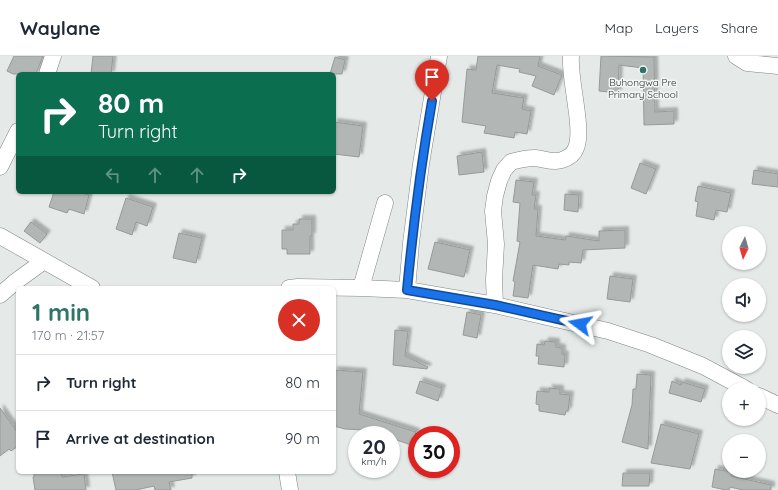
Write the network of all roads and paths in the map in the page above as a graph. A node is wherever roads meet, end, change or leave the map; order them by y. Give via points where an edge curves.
1 (52, 56) edge
2 (439, 56) edge
3 (571, 56) edge
4 (736, 56) edge
5 (778, 66) edge
6 (47, 72) edge
7 (16, 135) edge
8 (0, 166) edge
9 (386, 203) dead end
10 (0, 236) edge
11 (44, 261) junction
12 (88, 286) edge
13 (336, 288) edge
14 (360, 288) junction
15 (407, 290) junction
16 (0, 295) edge
17 (495, 305) junction
18 (733, 382) edge
19 (766, 399) edge
20 (778, 405) edge
21 (287, 474) edge
22 (290, 490) edge

1 - 6 street
2 - 15 street via 421,164
3 - 17 street via 578,131 577,147 572,154 561,160 535,158 510,162 499,181 493,211 496,244
4 - 5 street via 746,63
7 - 8 street
9 - 14 street
10 - 11 street
11 - 12 street
11 - 16 street
13 - 14 street
14 - 15 street
15 - 17 street
17 - 18 street via 608,331 703,366
19 - 20 street
21 - 22 street

